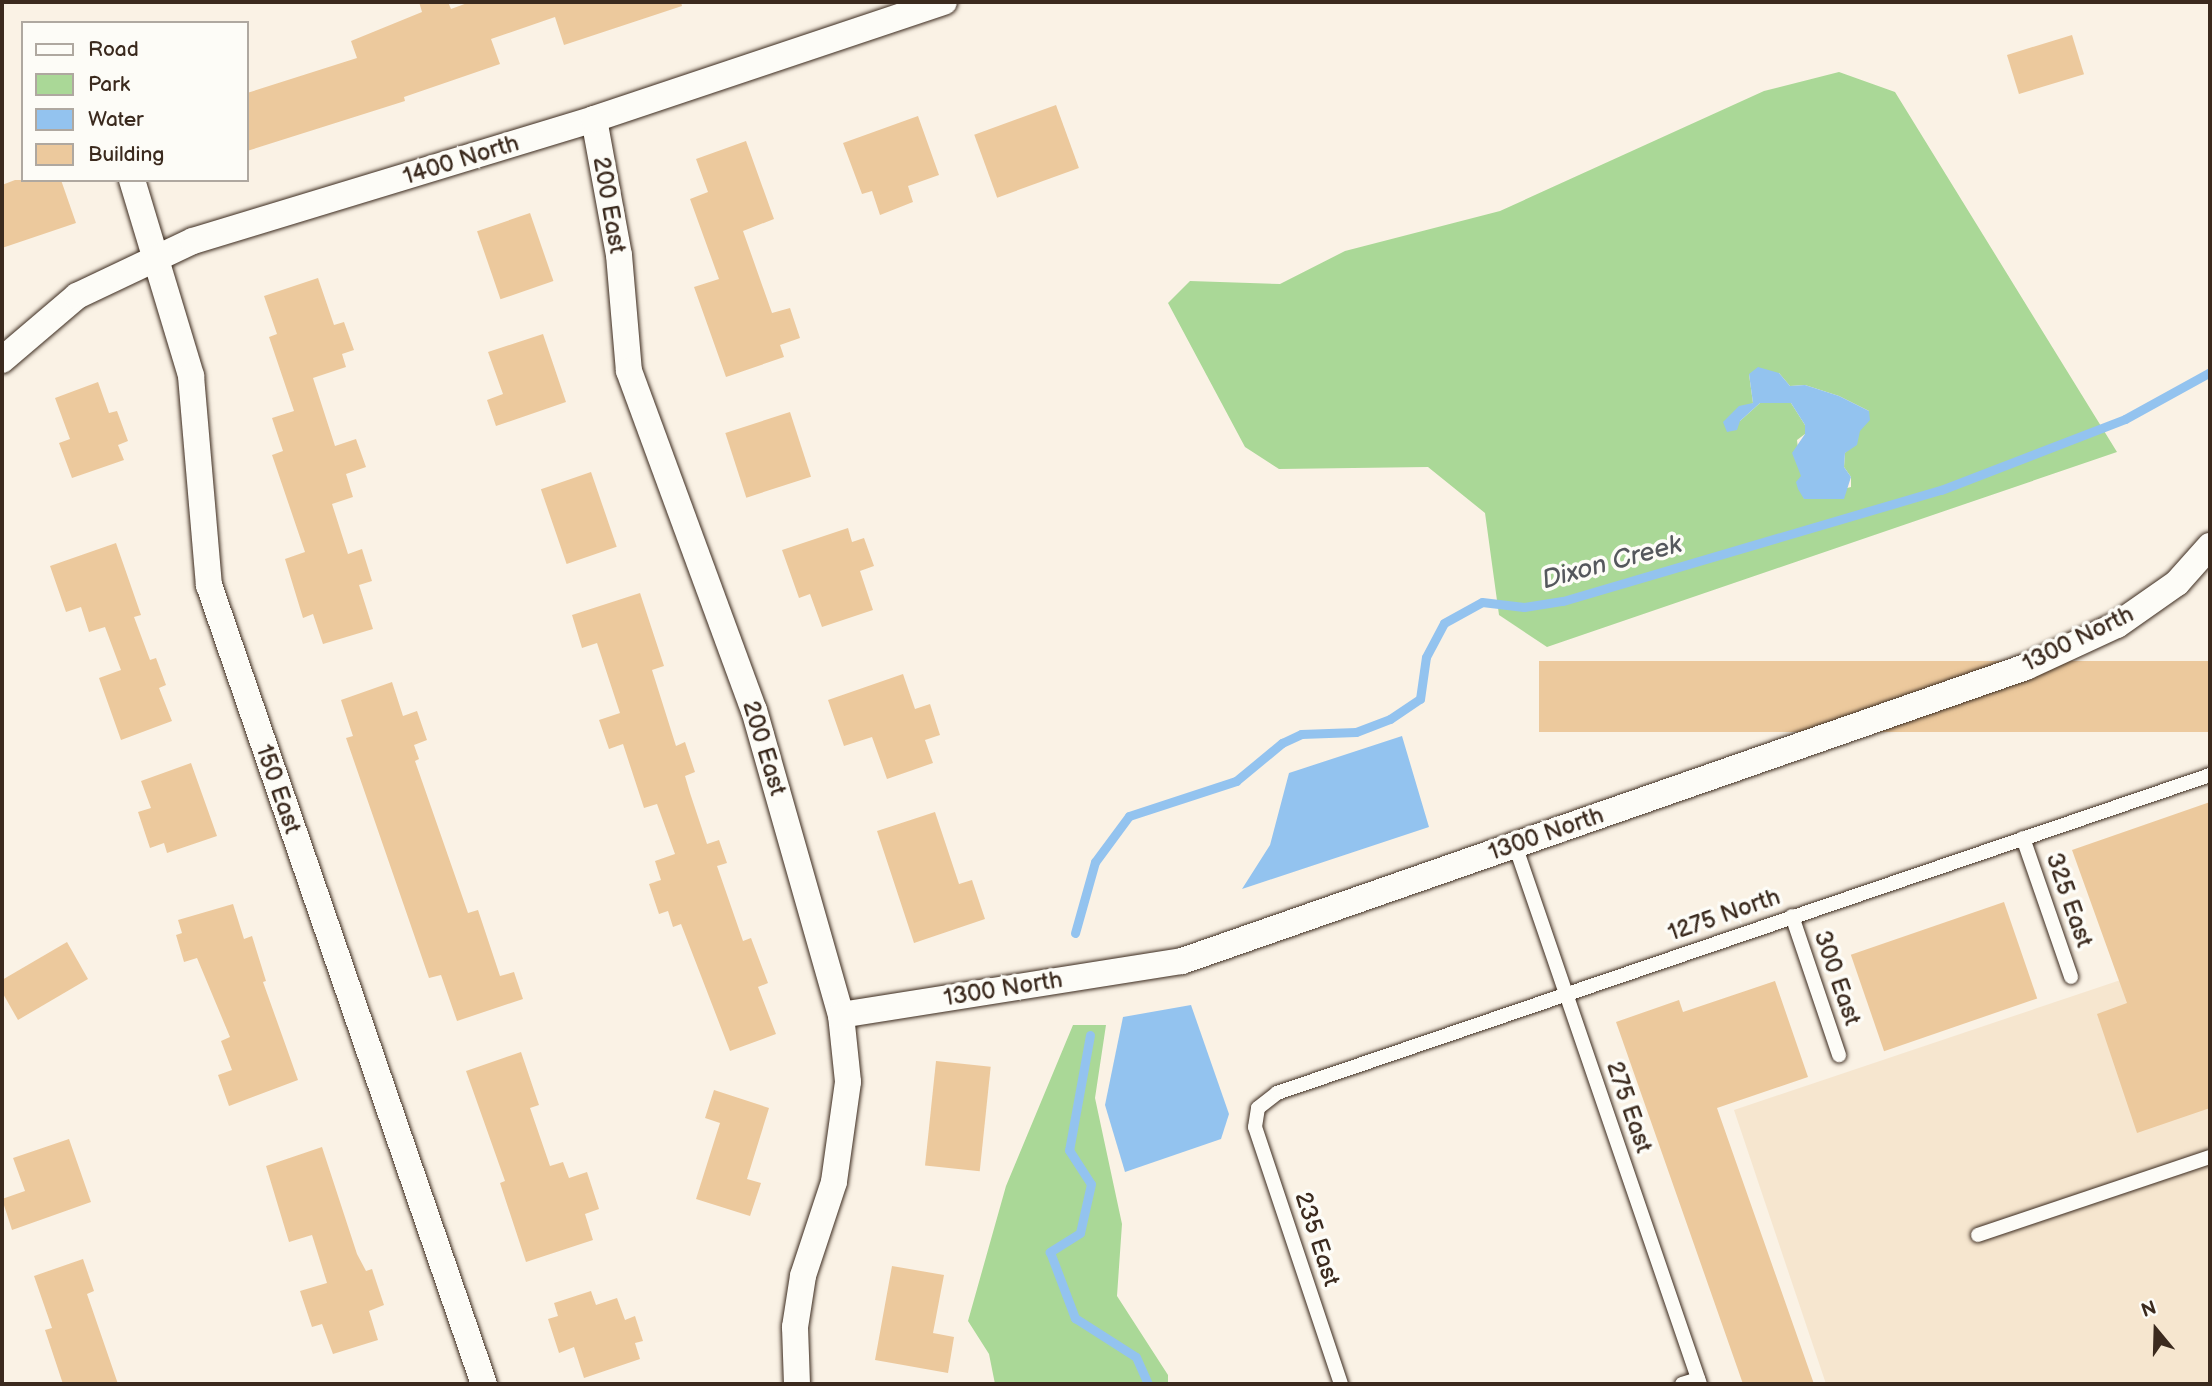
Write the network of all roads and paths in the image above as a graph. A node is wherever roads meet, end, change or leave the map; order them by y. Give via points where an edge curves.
1 (944, 2) edge
2 (594, 119) junction
3 (133, 182) edge
4 (159, 256) junction
5 (2, 360) edge
6 (2210, 546) edge
7 (2210, 775) edge
8 (2023, 838) junction
9 (1515, 845) junction
10 (1792, 916) junction
11 (2071, 977) dead end
12 (1566, 993) junction
13 (841, 1016) junction
14 (1839, 1055) dead end
15 (1258, 1108) joint
16 (2210, 1157) edge
17 (1978, 1235) dead end
18 (1699, 1382) edge
19 (484, 1384) edge
20 (797, 1384) edge
21 (1341, 1384) edge
22 (1682, 1384) edge

1 - 2 street, 1400 North
2 - 4 street, 1400 North via 193,241
2 - 13 street, 200 East via 619,255 629,371 754,710
3 - 4 street, 150 East
4 - 5 street, 1400 North via 77,296
4 - 19 street, 150 East via 191,376 209,585
6 - 9 street, 1300 North via 2177,583 2117,625 2026,667
7 - 8 lane, 1275 North
8 - 10 lane, 1275 North
8 - 11 lane, 325 East
9 - 12 lane, 275 East
9 - 13 street, 1300 North via 1182,961
10 - 12 lane, 1275 North
10 - 14 lane, 300 East
12 - 15 lane, 1275 North via 1277,1093
12 - 18 lane, 275 East
13 - 20 street, 200 East via 848,1082 834,1182 803,1276 795,1327
15 - 21 lane, 235 East via 1255,1127
16 - 17 lane
18 - 22 lane

